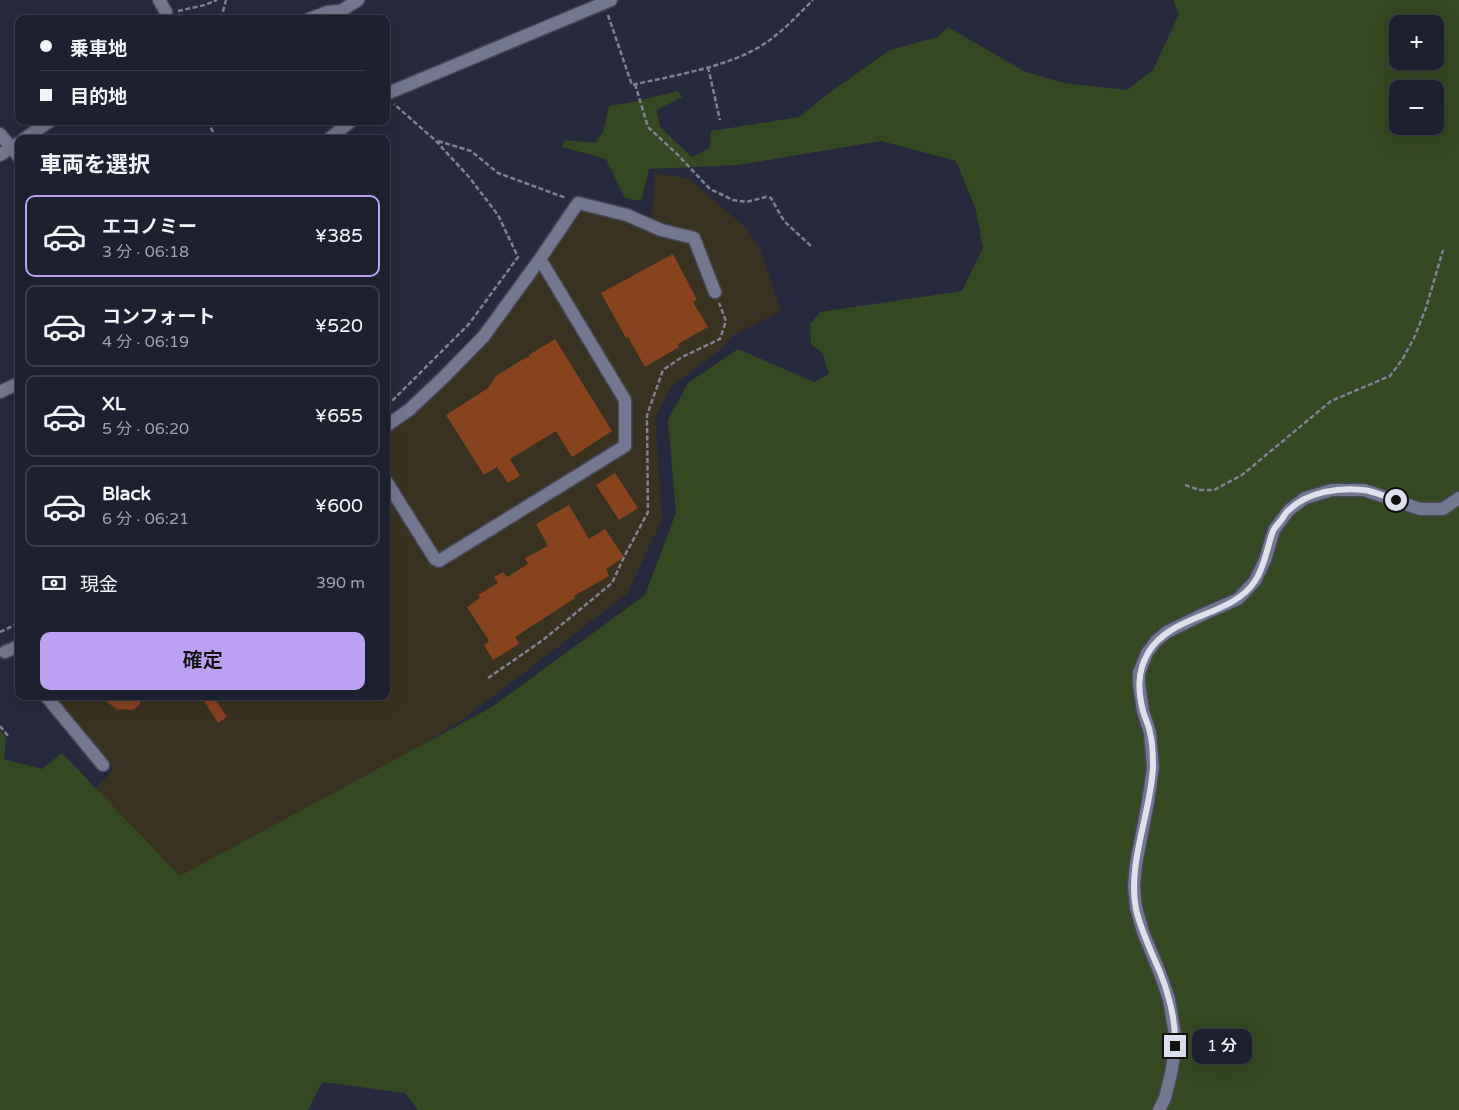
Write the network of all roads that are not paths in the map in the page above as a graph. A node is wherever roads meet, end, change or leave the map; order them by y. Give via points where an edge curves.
1 (159, 0) edge
2 (321, 0) edge
3 (358, 0) edge
4 (608, 1) edge
5 (166, 12) road end
6 (339, 14) edge
7 (390, 91) edge
8 (44, 125) edge
9 (347, 125) edge
10 (0, 134) edge
11 (30, 135) edge
12 (335, 135) edge
13 (15, 148) edge
14 (15, 149) edge
15 (0, 156) edge
16 (540, 259) junction
17 (715, 292) road end
18 (15, 385) edge
19 (0, 392) edge
20 (390, 423) edge
21 (390, 487) edge
22 (1459, 498) edge
23 (15, 648) edge
24 (5, 652) dead end
25 (49, 700) edge
26 (103, 764) dead end
27 (1159, 1110) edge

1 - 5 street
2 - 6 street
3 - 6 street
4 - 7 street
8 - 11 street
9 - 12 street
10 - 13 street
14 - 15 street
16 - 17 street via 578,203 627,215 661,230 694,238
16 - 20 street via 484,336 409,410
16 - 21 street via 625,400 625,446 439,561
18 - 19 street
22 - 27 street via 1443,509 1420,510 1364,490 1332,490 1306,498 1289,510 1274,530 1255,581 1238,599 1167,632 1147,653 1139,673 1139,684 1150,733 1153,767 1134,885 1136,907 1169,999 1175,1035 1171,1074
23 - 24 street
25 - 26 street

